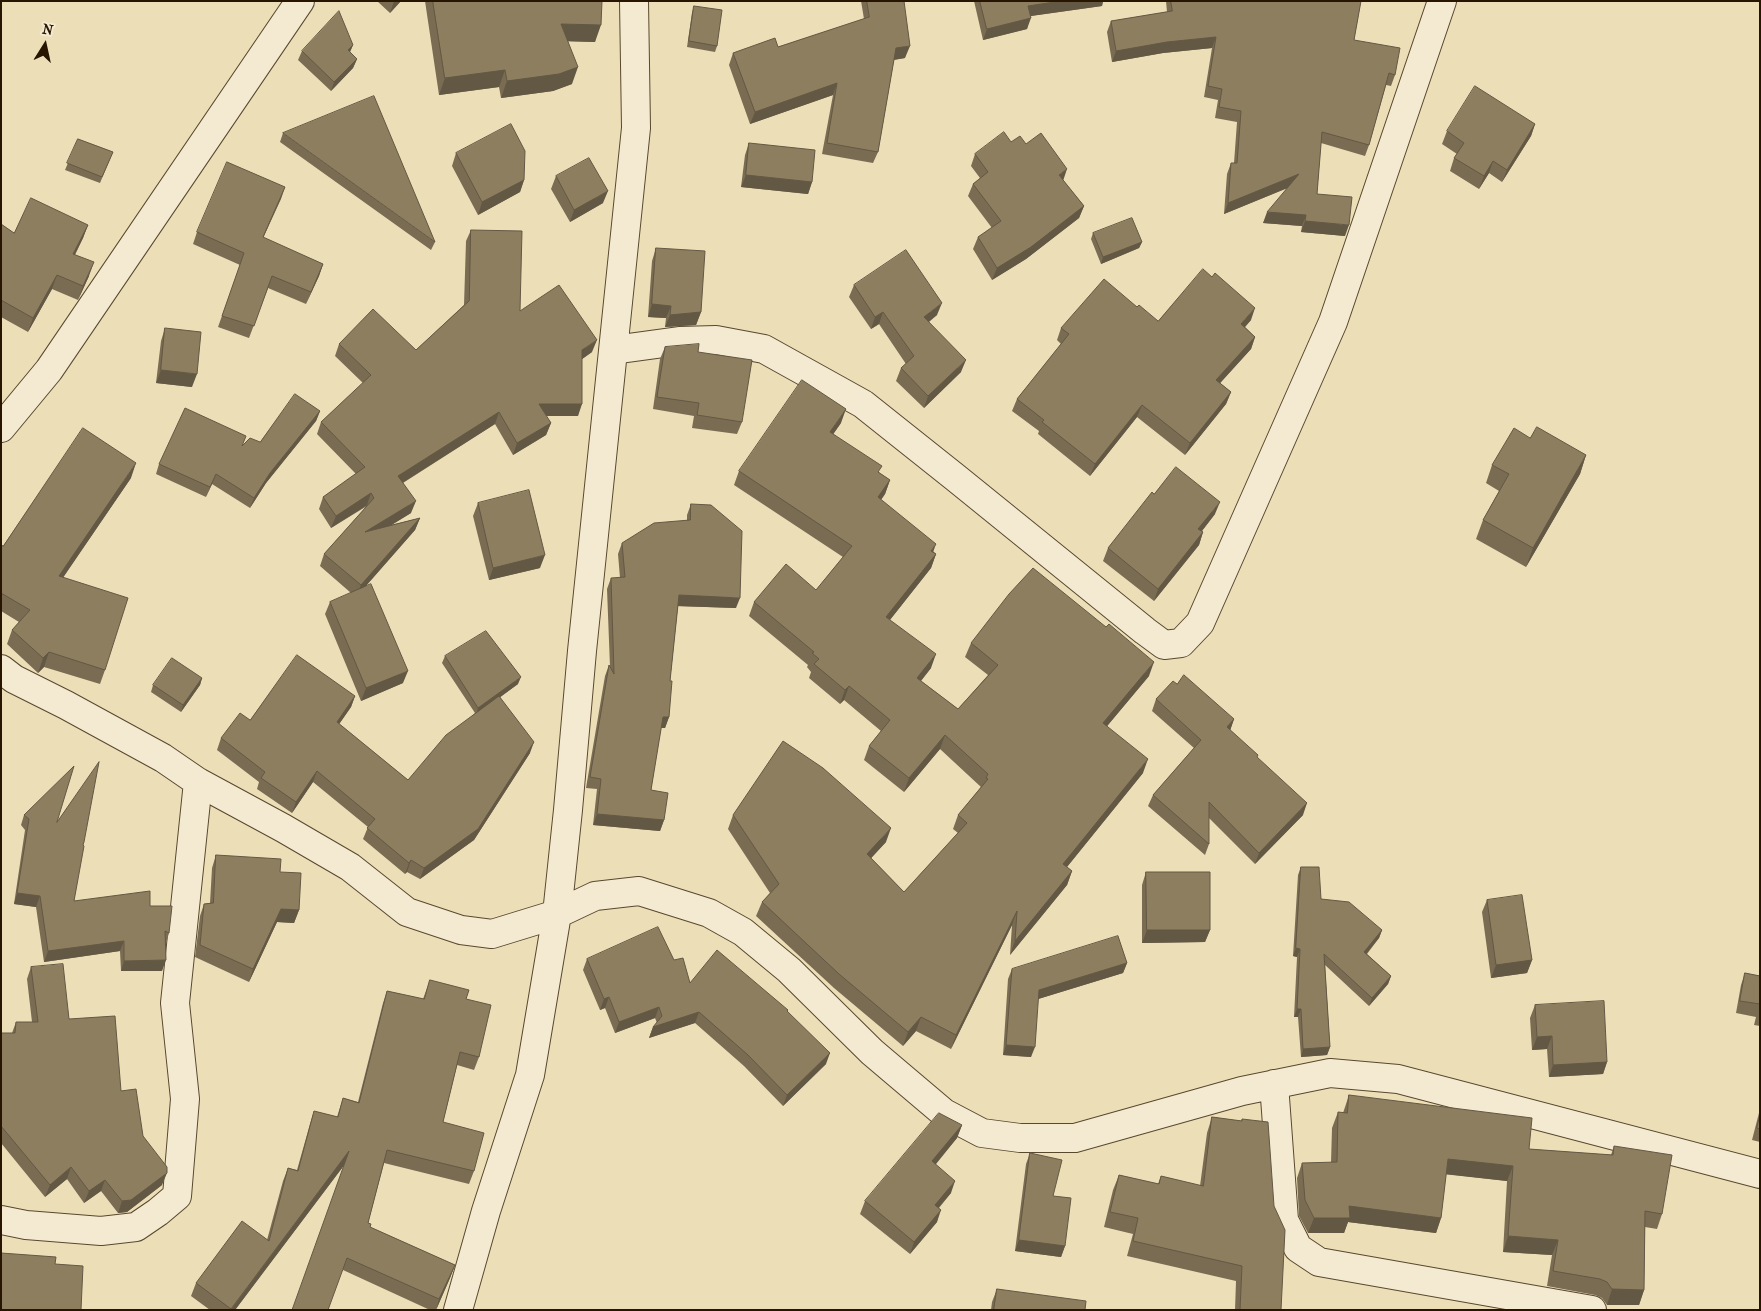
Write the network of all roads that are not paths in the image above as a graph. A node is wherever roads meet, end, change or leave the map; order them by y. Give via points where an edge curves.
1 (300, 1) edge
2 (634, 1) edge
3 (1442, 1) edge
4 (613, 350) junction
5 (1, 428) edge
6 (1, 668) edge
7 (198, 782) junction
8 (557, 914) junction
9 (1274, 1084) junction
10 (1760, 1174) edge
11 (1, 1220) edge
12 (458, 1310) edge
13 (1592, 1310) edge

1 - 5 street via 49,370
2 - 4 street via 636,128
3 - 4 street via 1332,322 1200,623 1181,643 1164,645 863,404 764,349 716,340 679,341
4 - 8 street
6 - 7 street via 14,679 164,758
7 - 8 street via 350,867 407,912 462,930 492,934
7 - 11 street via 175,1003 185,1099 177,1196 136,1228 102,1231
8 - 9 street via 595,896 639,891 709,913 743,932 789,970 872,1052 944,1113 982,1133 1020,1138 1074,1138
8 - 12 street via 530,1075
9 - 10 street via 1330,1073 1398,1079
9 - 13 street via 1284,1220 1298,1248 1319,1262

